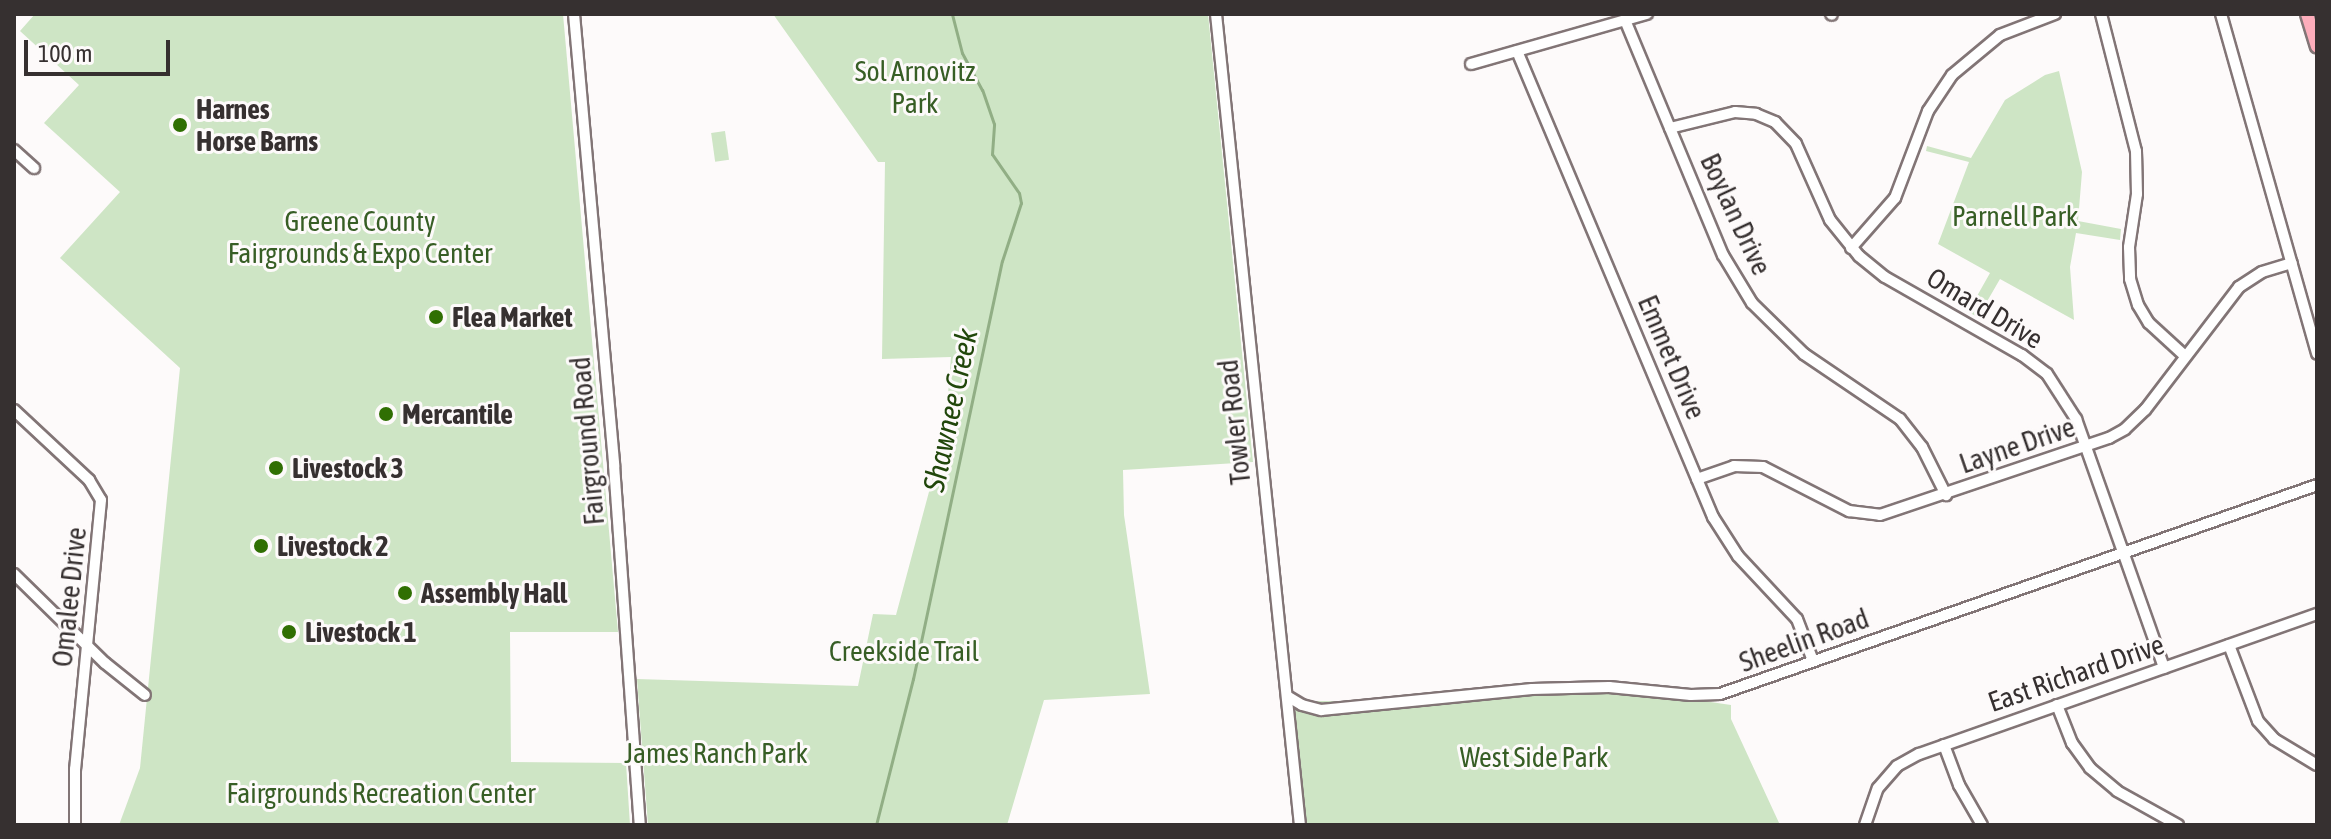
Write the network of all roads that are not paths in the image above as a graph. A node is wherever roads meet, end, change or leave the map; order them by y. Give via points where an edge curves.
1 (574, 14) edge
2 (1216, 14) edge
3 (1647, 14) edge
4 (2055, 14) edge
5 (2101, 14) edge
6 (2221, 14) edge
7 (2307, 14) edge
8 (1625, 20) junction
9 (2317, 44) edge
10 (1517, 51) junction
11 (1471, 64) dead end
12 (1670, 128) junction
13 (14, 150) edge
14 (34, 168) dead end
15 (1851, 248) junction
16 (2292, 263) junction
17 (2317, 354) edge
18 (2185, 356) junction
19 (14, 410) edge
20 (2086, 446) junction
21 (1697, 479) junction
22 (2317, 485) edge
23 (1946, 495) junction
24 (2123, 553) junction
25 (14, 574) edge
26 (2317, 614) edge
27 (87, 644) junction
28 (2229, 645) junction
29 (1813, 661) junction
30 (2164, 668) junction
31 (145, 695) dead end
32 (1287, 696) junction
33 (2057, 705) junction
34 (1944, 745) junction
35 (2317, 765) edge
36 (75, 825) edge
37 (640, 825) edge
38 (1300, 825) edge
39 (1865, 825) edge
40 (1982, 825) edge
41 (2178, 825) edge

1 - 37 street, Fairground Road
2 - 32 street, Towler Road
3 - 8 street
4 - 15 street via 2000,35 1952,75 1928,111 1895,198
5 - 18 street via 2136,151 2130,279 2149,323
6 - 16 street
7 - 9 main road
8 - 10 street
8 - 12 street, Boylan Drive
10 - 11 street
10 - 21 street, Emmet Drive
12 - 15 street, Omard Drive via 1735,112 1775,122 1796,144 1830,220
12 - 23 street, Boylan Drive via 1723,255 1752,303 1797,349 1900,419 1922,447
13 - 14 street
15 - 20 street, Omard Drive via 1885,277 2038,367 2066,399
16 - 17 street
16 - 18 street, Layne Drive via 2262,272 2239,287
18 - 20 street, Layne Drive via 2135,422
19 - 27 street, Omalee Drive via 89,480 101,500
20 - 23 street, Layne Drive
20 - 24 street, Omard Drive
21 - 23 street, Layne Drive via 1734,466 1763,467 1839,506 1869,515
21 - 29 street, Emmet Drive via 1729,543 1797,619
22 - 24 street, Sheelin Road
24 - 29 street, Sheelin Road
24 - 30 street, Omard Drive
25 - 27 street
26 - 28 street, East Richard Drive
27 - 31 street
27 - 36 street, Omalee Drive
28 - 30 street, East Richard Drive
28 - 35 street via 2258,721 2274,739
29 - 32 street, Sheelin Road via 1733,691 1707,695 1609,687 1532,689 1321,710
30 - 33 street, East Richard Drive
32 - 38 street, Towler Road
33 - 34 street, East Richard Drive
33 - 41 street via 2072,743 2098,776
34 - 39 street, East Richard Drive via 1897,766 1878,788
34 - 40 street

